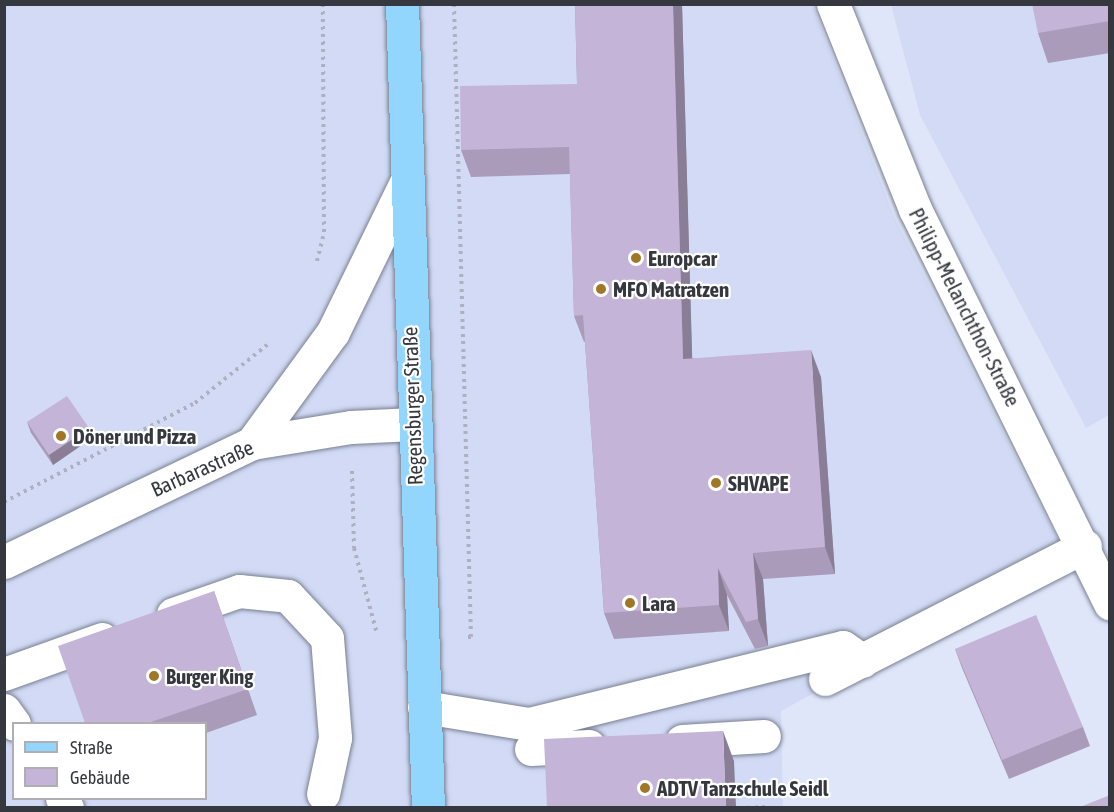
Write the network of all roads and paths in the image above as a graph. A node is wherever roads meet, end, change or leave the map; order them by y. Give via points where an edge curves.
1 (323, 4) edge
2 (402, 4) edge
3 (454, 4) edge
4 (833, 4) edge
5 (406, 182) junction
6 (315, 273) dead end
7 (278, 337) dead end
8 (413, 424) junction
9 (351, 427) junction
10 (252, 443) junction
11 (4, 502) edge
12 (1085, 546) junction
13 (4, 562) edge
14 (1110, 603) edge
15 (471, 637) dead end
16 (378, 639) dead end
17 (862, 661) junction
18 (4, 674) edge
19 (825, 679) dead end
20 (424, 707) junction
21 (764, 736) dead end
22 (531, 749) dead end
23 (323, 794) dead end
24 (428, 807) edge
25 (740, 807) edge
26 (769, 807) edge

1 - 6 path via 324,232
2 - 5 main road, Regensburger Straße
3 - 15 path
4 - 12 street, Philipp-Melanchthon-Straße via 915,209
5 - 8 main road, Regensburger Straße
5 - 10 street via 333,332
7 - 11 path via 195,403
8 - 9 street, Barbarastraße
8 - 20 main road, Regensburger Straße
9 - 10 street, Barbarastraße
9 - 16 path via 354,548
10 - 13 street, Barbarastraße
12 - 14 street, Philipp-Melanchthon-Straße
12 - 17 street
17 - 19 street
17 - 20 street via 843,647 529,724
18 - 23 street via 239,591 288,596 327,638 335,738
20 - 24 main road, Regensburger Straße
21 - 22 street
25 - 26 path

